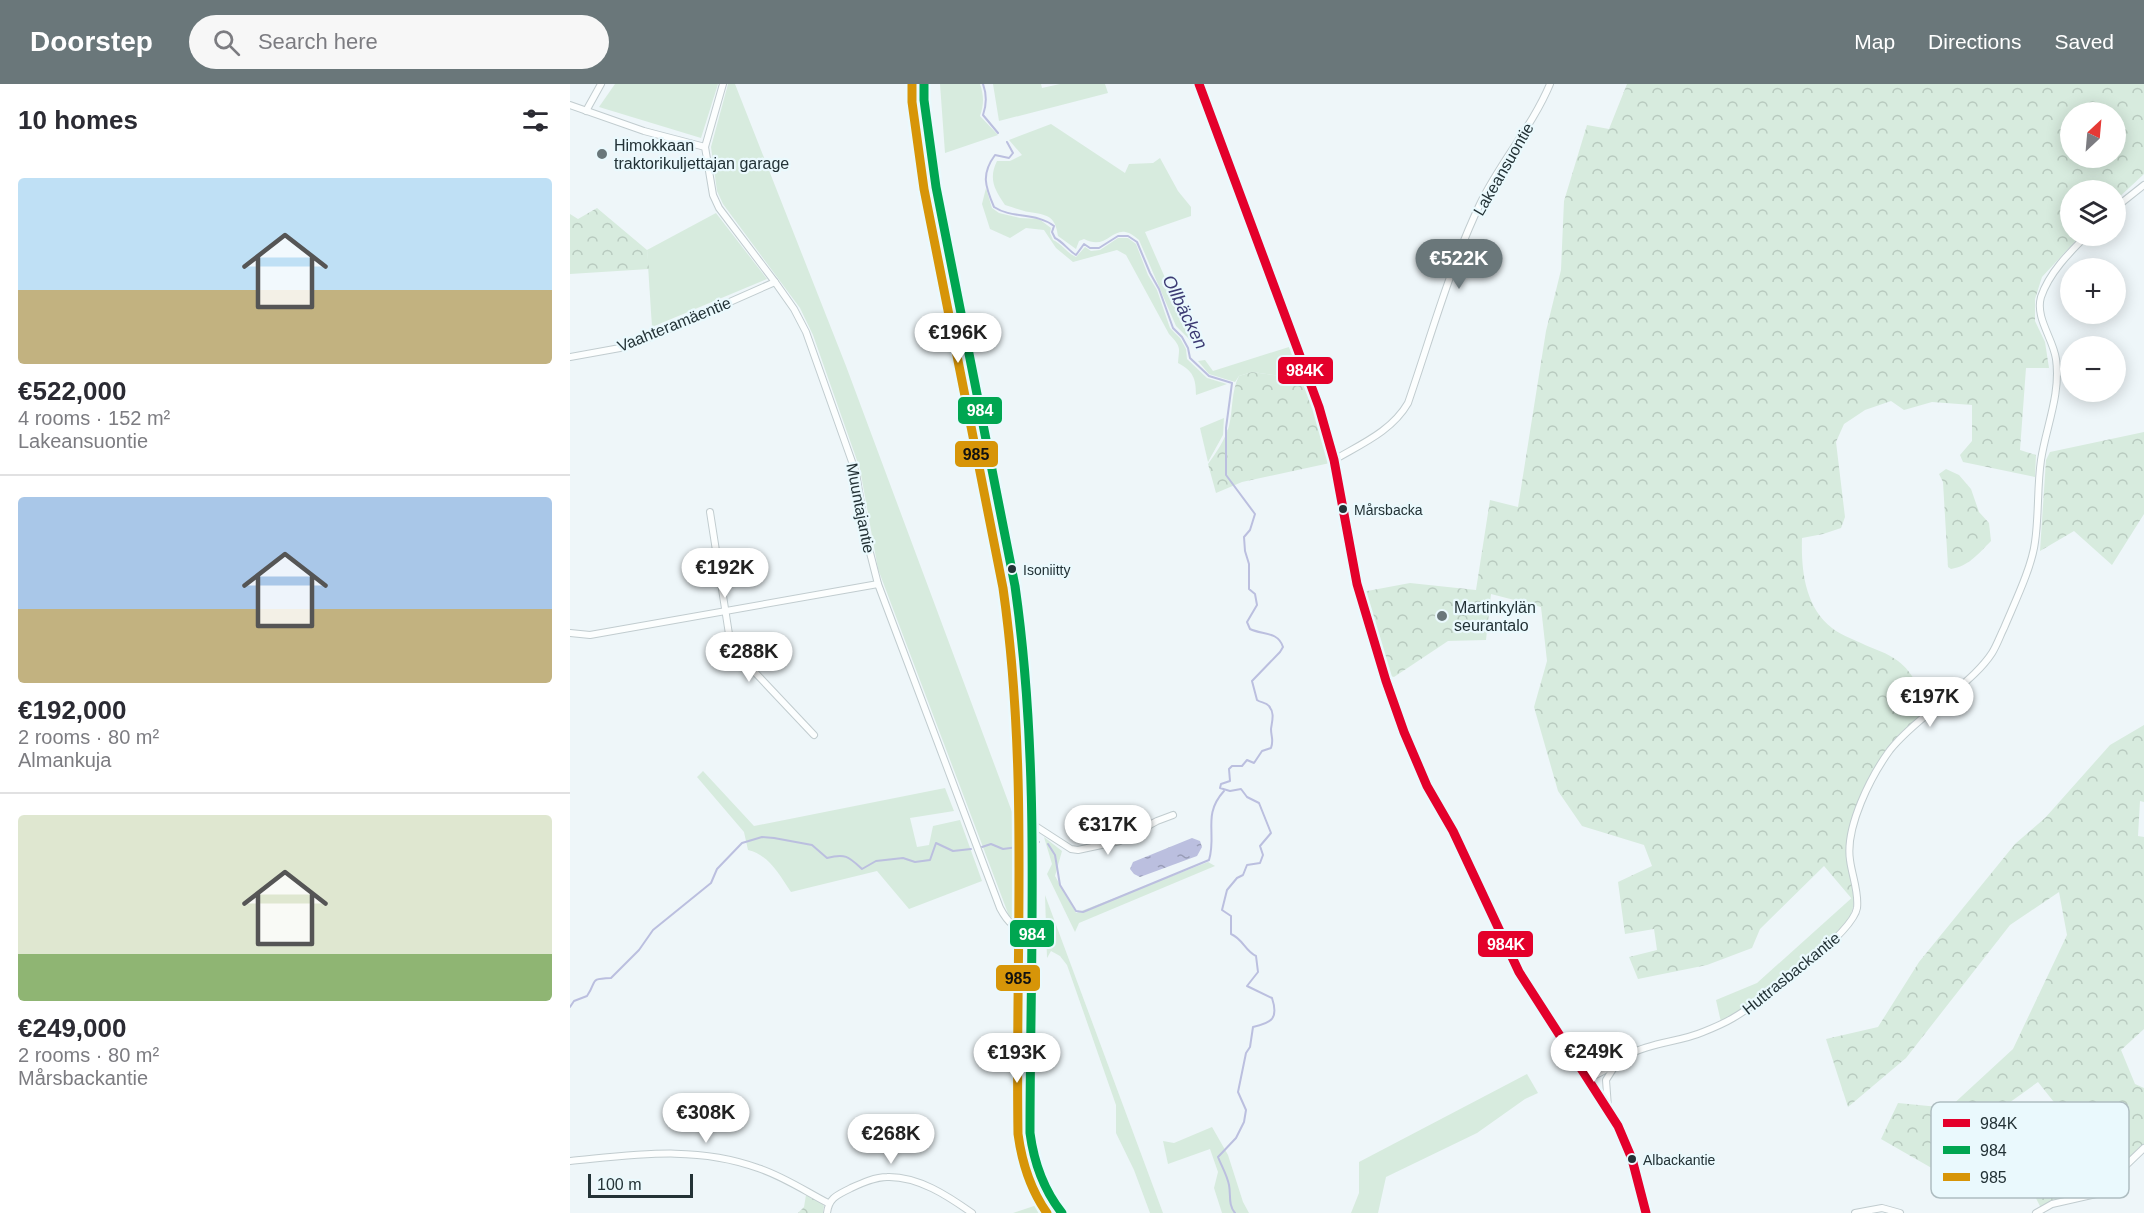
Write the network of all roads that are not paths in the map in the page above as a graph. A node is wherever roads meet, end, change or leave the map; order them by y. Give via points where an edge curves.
1 (602, 84) edge
2 (723, 84) edge
3 (924, 84) edge
4 (1199, 84) edge
5 (1550, 84) edge
6 (570, 105) edge
7 (586, 111) junction
8 (705, 147) junction
9 (2144, 185) edge
10 (2126, 199) edge
11 (2078, 246) edge
12 (775, 282) junction
13 (570, 357) edge
14 (1334, 460) junction
15 (710, 512) dead end
16 (878, 584) junction
17 (725, 611) junction
18 (570, 633) edge
19 (814, 735) dead end
20 (1173, 815) dead end
21 (1031, 827) junction
22 (1031, 929) junction
23 (1615, 1065) junction
24 (1588, 1078) junction
25 (1608, 1109) junction
26 (2144, 1148) edge
27 (570, 1161) edge
28 (2129, 1162) edge
29 (2078, 1198) edge
30 (828, 1203) junction
31 (827, 1213) edge
32 (972, 1213) edge
33 (1062, 1213) edge
34 (1646, 1213) edge
35 (1855, 1213) edge
36 (1900, 1213) edge
37 (2036, 1213) edge

1 - 7 street
2 - 8 street, Muuntajantie
3 - 21 street via 936,186 1022,632 1029,706
4 - 14 street via 1319,407
5 - 14 street, Lakeansuontie via 1481,202 1408,403 1389,427
6 - 7 street
7 - 8 street
8 - 12 street, Muuntajantie via 719,208
9 - 10 street
11 - 23 street, Huttrasbackantie via 2048,282 2040,304 2054,348 2055,395 2041,458 2035,543 2018,595 1993,652 1948,698 1905,733 1877,770 1849,844 1857,896 1854,917 1791,977 1732,1019 1699,1034 1631,1054
12 - 13 street, Vaahteramäentie via 646,339
12 - 16 street, Muuntajantie via 806,332 850,449
14 - 24 street via 1357,584 1386,681 1426,786 1453,831 1519,972
15 - 17 street
16 - 17 street
16 - 22 street, Muuntajantie via 1000,908 1010,925
17 - 18 street via 590,634
17 - 19 street via 731,647
20 - 21 street via 1120,841 1078,850
21 - 22 street
22 - 33 street via 1031,1147 1043,1184
23 - 24 street, Huttrasbackantie
23 - 25 street via 1606,1080
24 - 25 street
25 - 34 street via 1632,1159
26 - 28 street
27 - 30 street via 646,1153 726,1159 757,1167
29 - 37 street via 2052,1204
30 - 31 street
30 - 32 street via 849,1189 885,1176 918,1183
35 - 36 street via 1882,1208

